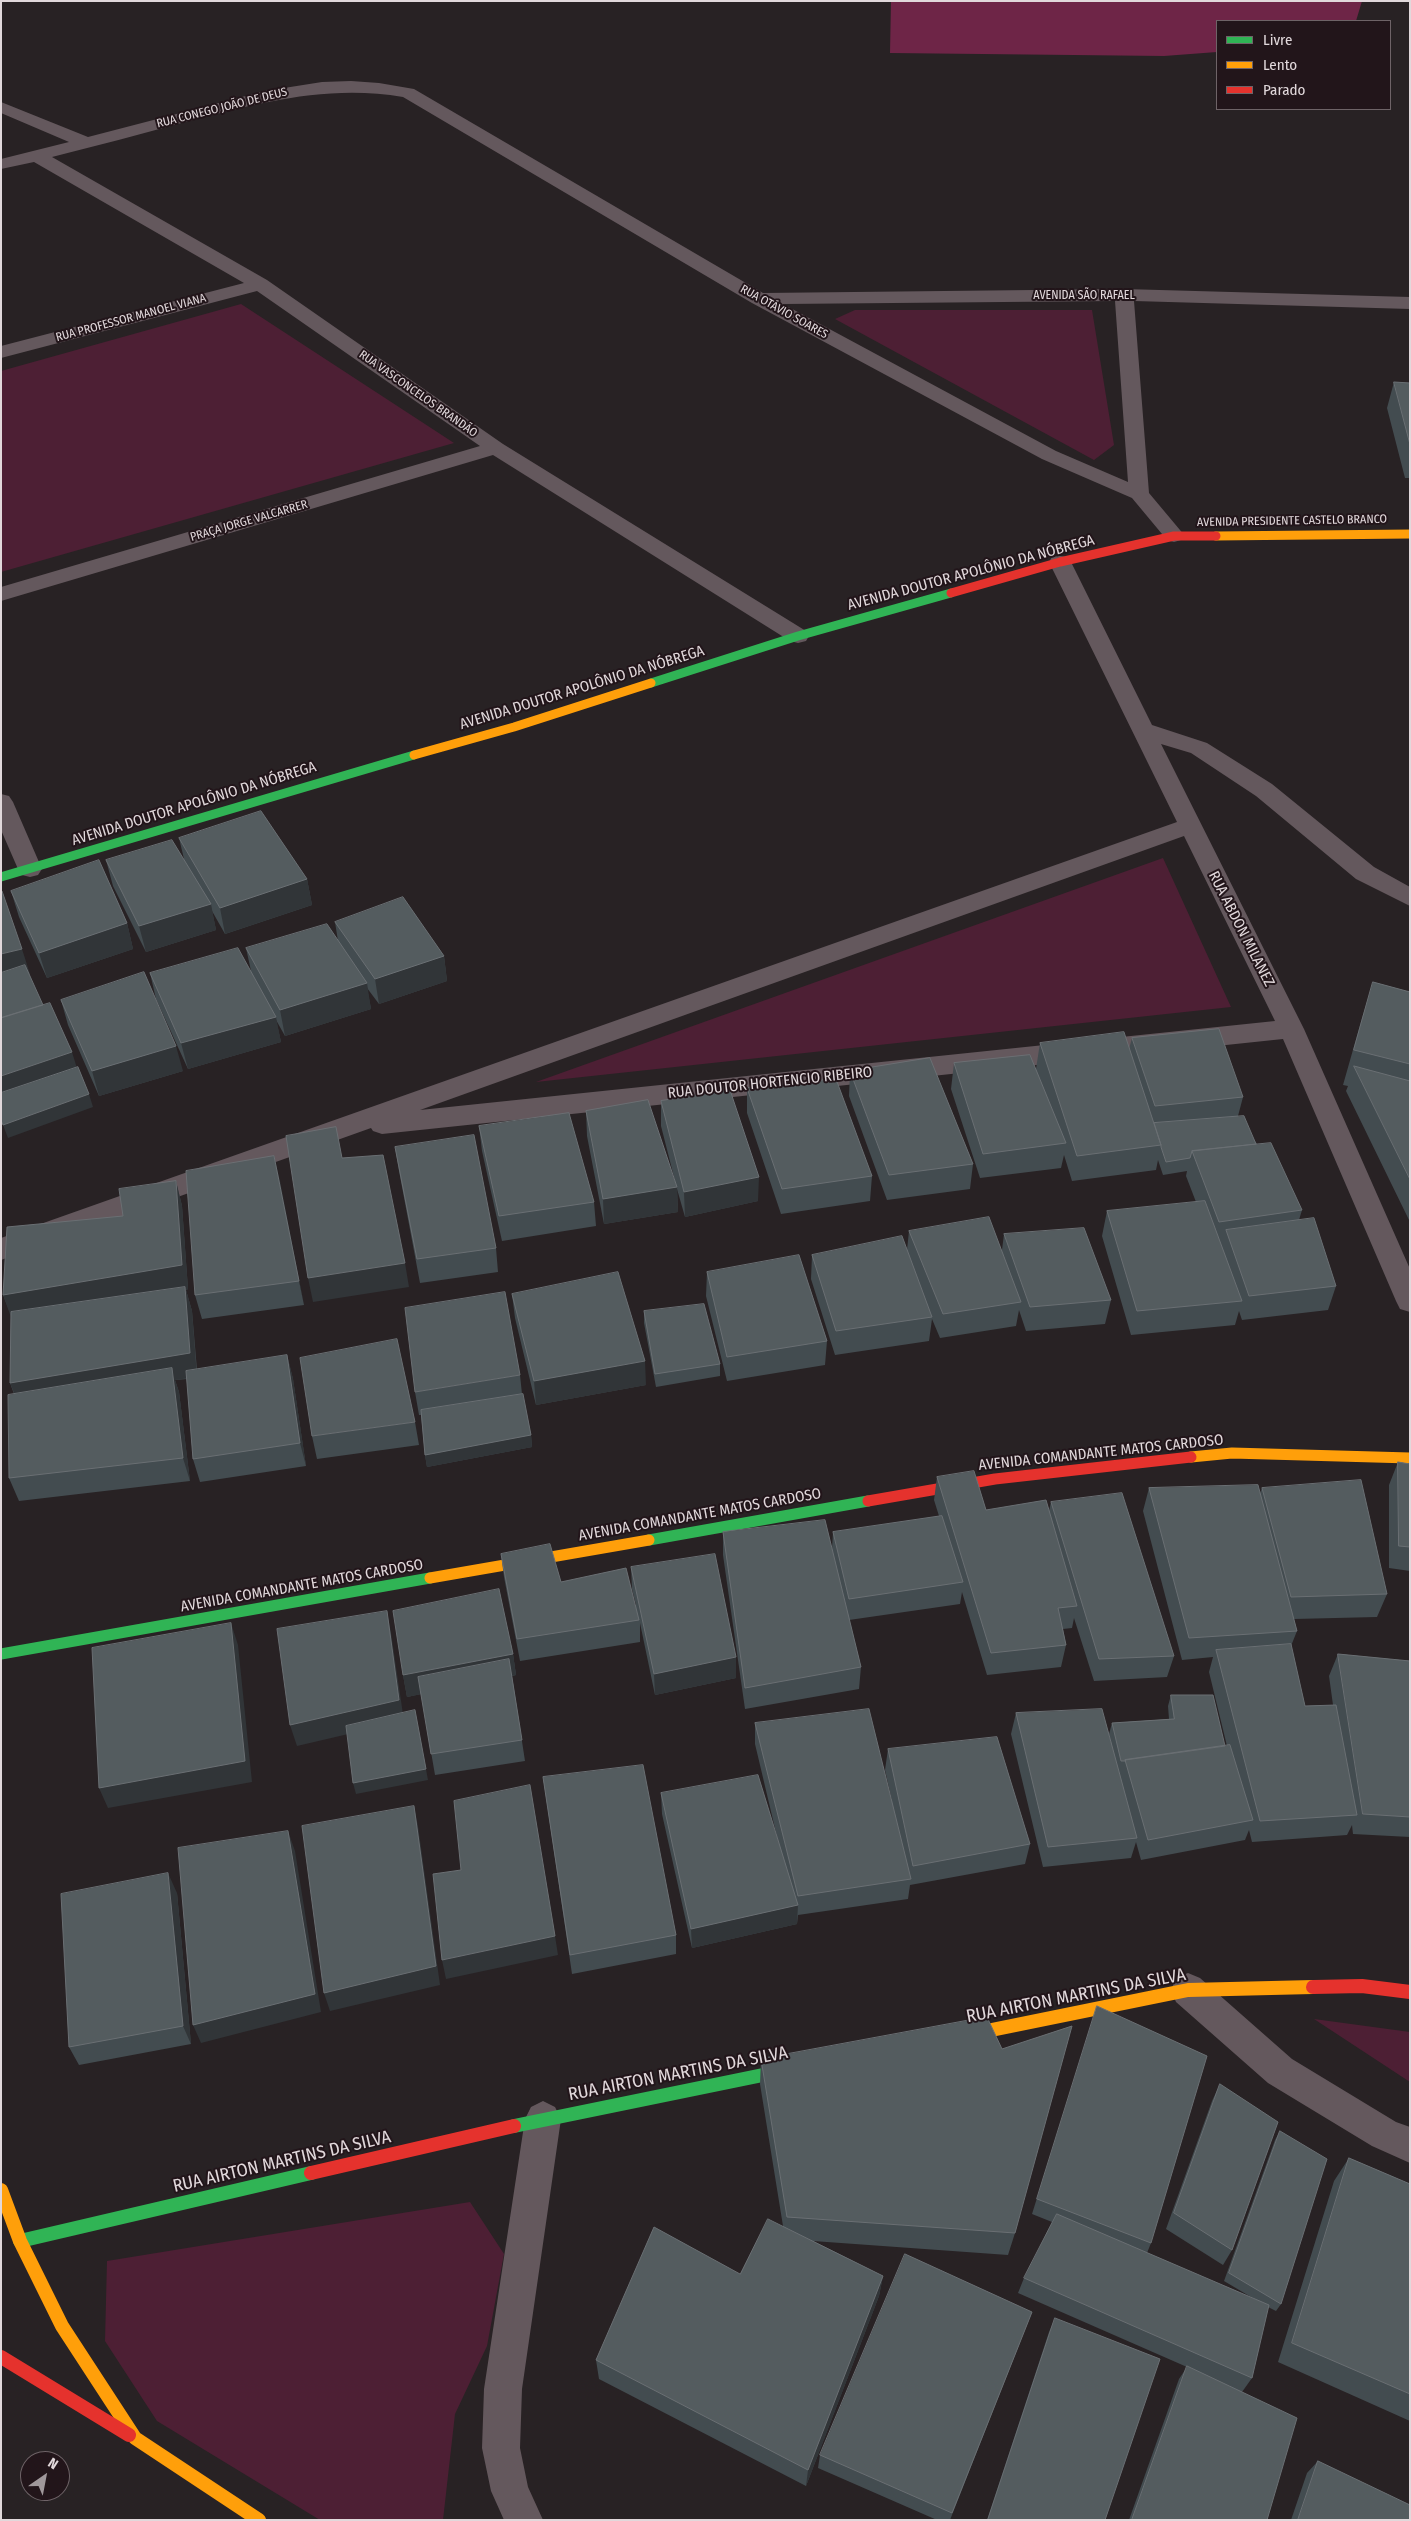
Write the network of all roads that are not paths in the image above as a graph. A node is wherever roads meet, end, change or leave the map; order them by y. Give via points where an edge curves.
1 (1, 107) edge
2 (440, 112) joint
3 (86, 143) junction
4 (37, 156) junction
5 (1, 164) edge
6 (260, 284) junction
7 (1124, 296) junction
8 (759, 299) junction
9 (1410, 303) edge
10 (1, 352) edge
11 (496, 448) junction
12 (1139, 494) junction
13 (1410, 534) edge
14 (1174, 536) junction
15 (1060, 562) junction
16 (1, 594) edge
17 (798, 636) junction
18 (1143, 730) junction
19 (1, 802) edge
20 (1189, 826) junction
21 (30, 869) junction
22 (1, 877) edge
23 (1410, 898) edge
24 (1291, 1029) junction
25 (338, 1128) junction
26 (1, 1249) edge
27 (1410, 1301) edge
28 (1410, 1458) edge
29 (1, 1654) edge
30 (1188, 1990) junction
31 (1410, 1992) edge
32 (944, 2039) edge
33 (807, 2066) edge
34 (543, 2119) junction
35 (1410, 2145) edge
36 (1, 2190) edge
37 (20, 2241) junction
38 (1, 2357) edge
39 (135, 2438) junction
40 (259, 2520) edge
41 (524, 2520) edge

1 - 3 street
2 - 3 street, RUA CONEGO JOÃO DE DEUS via 408,93 347,84 302,88 256,98
2 - 8 street, RUA OTÁVIO SOARES
3 - 4 street, RUA CONEGO JOÃO DE DEUS
4 - 5 street, RUA CONEGO JOÃO DE DEUS
4 - 6 street, RUA VASCONCELOS BRANDÃO
6 - 10 street, RUA PROFESSOR MANOEL VIANA
6 - 11 street, RUA VASCONCELOS BRANDÃO
7 - 8 street, AVENIDA SÃO RAFAEL
7 - 9 street, AVENIDA SÃO RAFAEL
7 - 12 street
8 - 12 street, RUA OTÁVIO SOARES via 1049,455
11 - 16 street, PRAÇA JORGE VALCARRER
11 - 17 street, RUA VASCONCELOS BRANDÃO
12 - 14 street, RUA OTÁVIO SOARES
13 - 14 main road, AVENIDA PRESIDENTE CASTELO BRANCO
14 - 15 main road, AVENIDA DOUTOR APOLÔNIO DA NÓBREGA
15 - 17 main road, AVENIDA DOUTOR APOLÔNIO DA NÓBREGA
15 - 18 street, RUA ABDON MILANEZ
17 - 21 main road, AVENIDA DOUTOR APOLÔNIO DA NÓBREGA via 514,727
18 - 20 street, RUA ABDON MILANEZ
18 - 23 street via 1199,748 1264,790 1365,873
19 - 21 street
20 - 24 street, RUA ABDON MILANEZ
20 - 25 street, RUA DOUTOR HORTENCIO RIBEIRO
21 - 22 main road, AVENIDA DOUTOR APOLÔNIO DA NÓBREGA
24 - 25 street, RUA DOUTOR HORTENCIO RIBEIRO
24 - 27 street, RUA ABDON MILANEZ
25 - 26 street, RUA DOUTOR HORTENCIO RIBEIRO
28 - 29 main road, AVENIDA COMANDANTE MATOS CARDOSO via 1232,1453 995,1479
30 - 31 main road, RUA AIRTON MARTINS DA SILVA via 1362,1986
30 - 32 main road, RUA AIRTON MARTINS DA SILVA
30 - 35 street via 1280,2071 1384,2134
33 - 34 main road, RUA AIRTON MARTINS DA SILVA
34 - 37 main road, RUA AIRTON MARTINS DA SILVA
34 - 41 street via 503,2389 501,2448 510,2492
36 - 37 main road
37 - 39 main road via 62,2326
38 - 39 main road
39 - 40 main road

